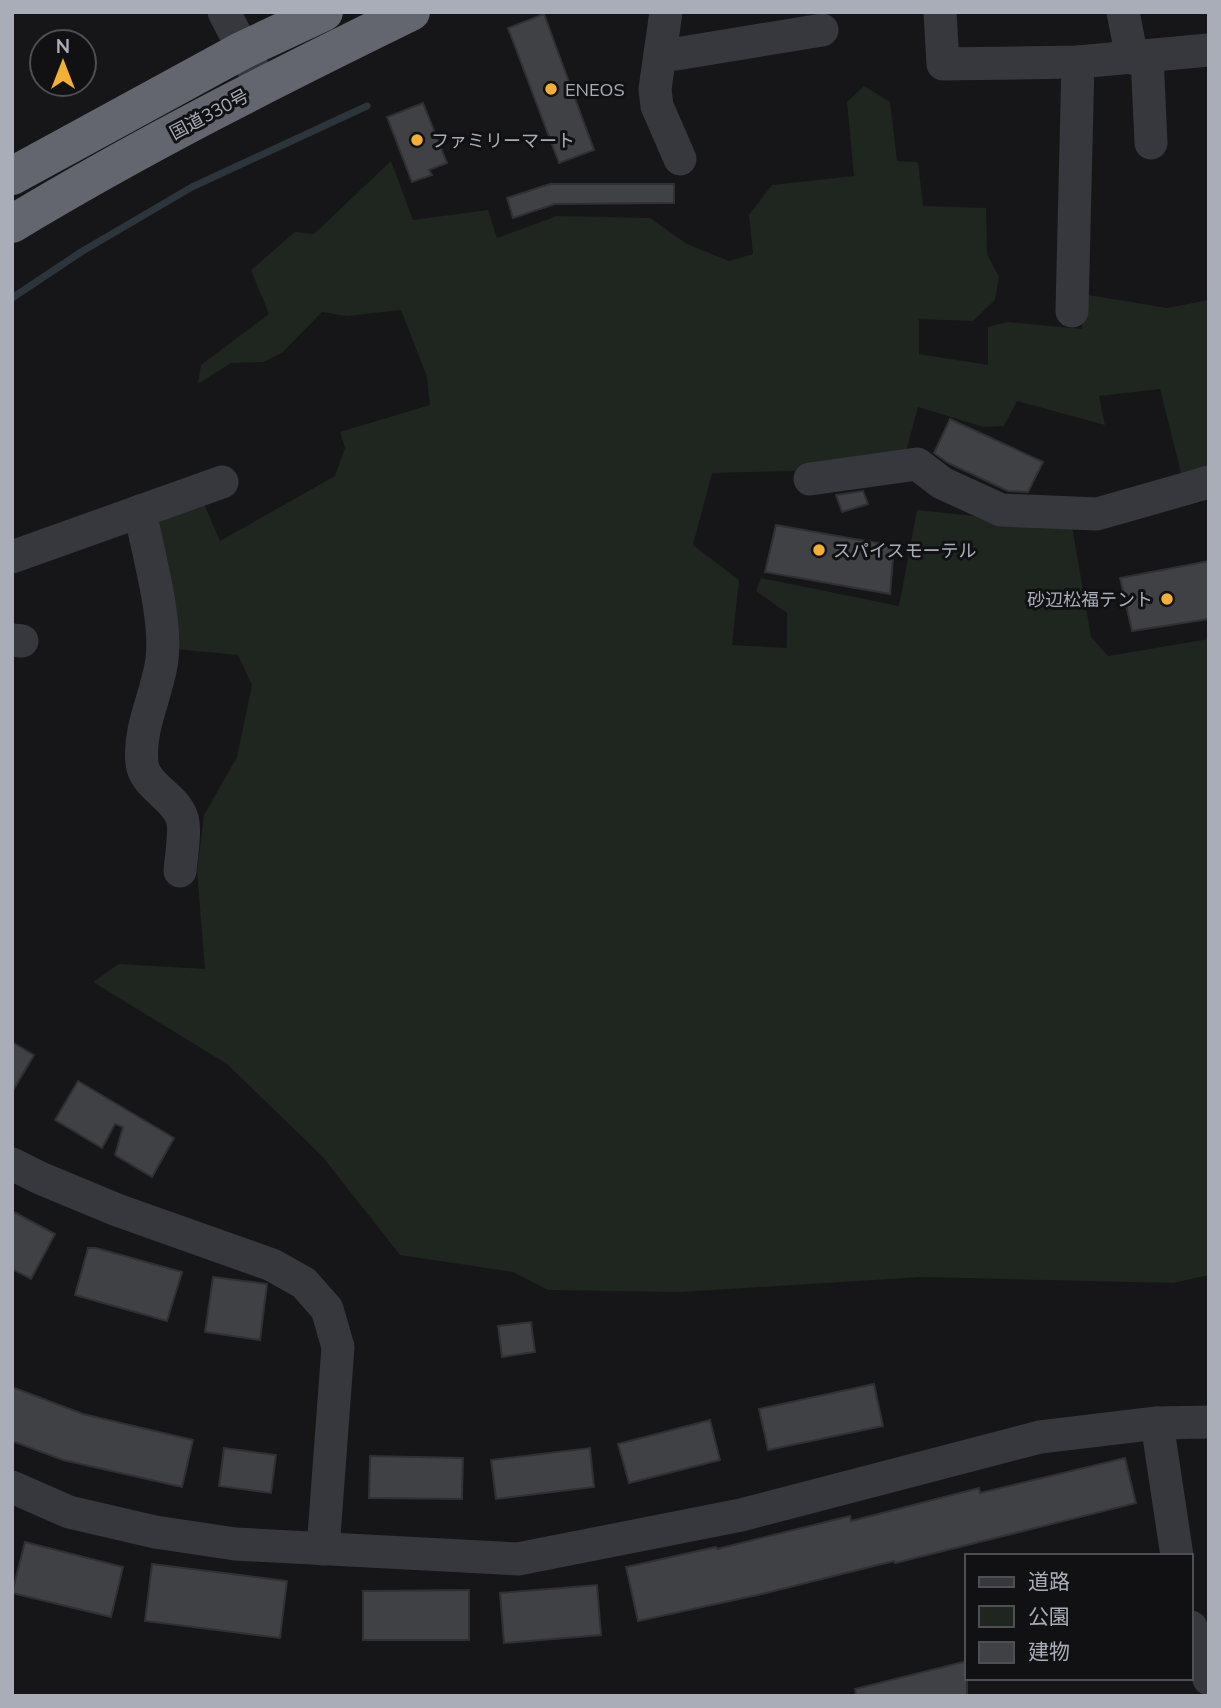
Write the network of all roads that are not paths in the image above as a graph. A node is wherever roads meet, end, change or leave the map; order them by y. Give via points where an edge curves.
1 (224, 12) edge
2 (324, 12) edge
3 (411, 12) edge
4 (666, 12) edge
5 (940, 12) edge
6 (1123, 12) edge
7 (822, 30) dead end
8 (243, 50) junction
9 (1209, 50) edge
10 (660, 54) junction
11 (1140, 57) junction
12 (1078, 62) junction
13 (262, 86) junction
14 (1151, 143) dead end
15 (680, 159) dead end
16 (12, 176) edge
17 (12, 224) edge
18 (1072, 311) dead end
19 (810, 479) dead end
20 (222, 482) dead end
21 (1209, 482) edge
22 (140, 511) junction
23 (12, 557) edge
24 (180, 871) dead end
25 (12, 1164) edge
26 (1209, 1422) edge
27 (1157, 1423) junction
28 (12, 1487) edge
29 (323, 1549) junction
30 (1177, 1554) edge
31 (1193, 1632) edge
32 (1209, 1679) edge

1 - 8 street
2 - 8 highway
3 - 13 highway, 国道330号
4 - 10 street
5 - 12 street via 943,64
6 - 11 street
7 - 10 street
8 - 13 street
8 - 16 highway
9 - 11 street
10 - 15 street via 657,106
11 - 12 street
11 - 14 street
12 - 18 street
13 - 17 highway, 国道330号
19 - 21 street via 917,464 942,483 1001,510 1097,514
20 - 22 street
22 - 23 street
22 - 24 street via 163,632 142,766 183,820
25 - 29 street via 117,1210 272,1265 304,1283 327,1309 338,1347
26 - 27 street
27 - 29 street via 1040,1437 741,1515 518,1559
27 - 30 street
28 - 29 street via 69,1512 155,1532 235,1544
31 - 32 street

